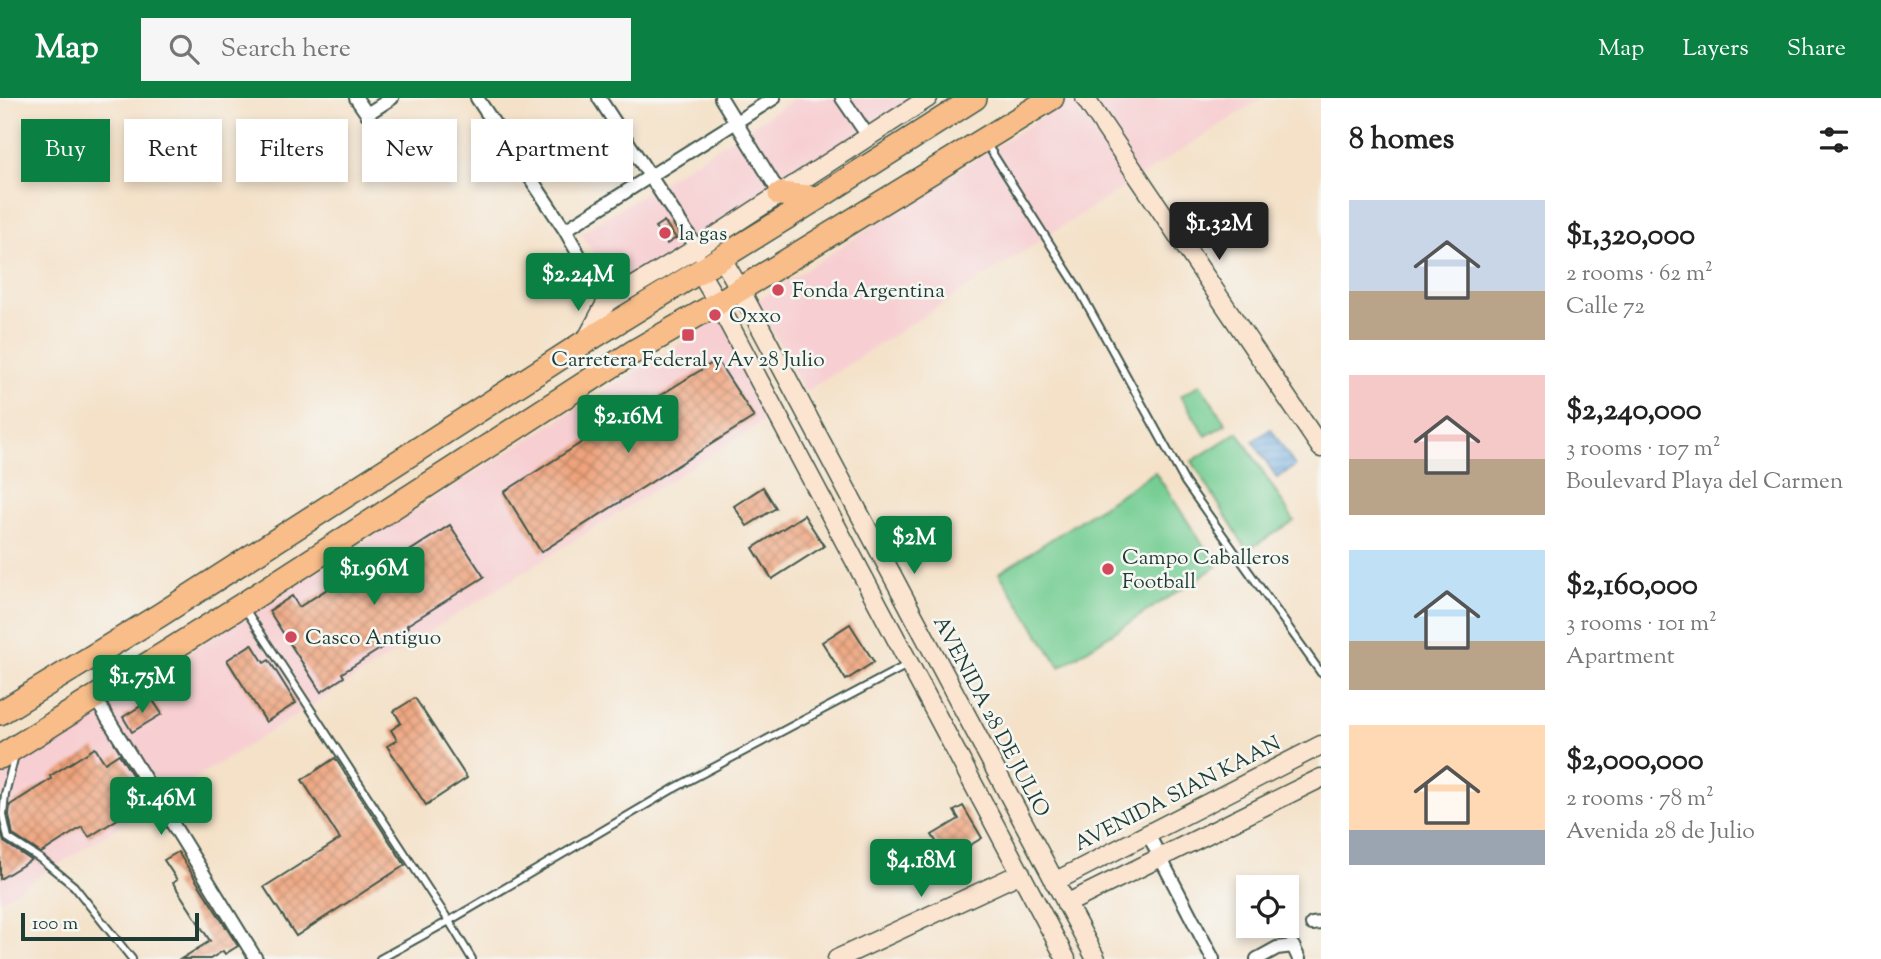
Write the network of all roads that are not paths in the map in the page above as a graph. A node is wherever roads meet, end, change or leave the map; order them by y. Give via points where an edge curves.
1 (356, 98) edge
2 (392, 98) edge
3 (477, 98) edge
4 (599, 98) edge
5 (721, 98) edge
6 (774, 98) edge
7 (842, 98) edge
8 (928, 98) edge
9 (975, 98) edge
10 (1052, 98) edge
11 (1085, 98) edge
12 (737, 122) junction
13 (868, 136) junction
14 (984, 140) junction
15 (650, 176) junction
16 (780, 194) junction
17 (818, 198) junction
18 (565, 230) junction
19 (697, 248) junction
20 (721, 257) junction
21 (699, 271) junction
22 (740, 289) junction
23 (606, 303) junction
24 (718, 303) junction
25 (585, 342) junction
26 (1321, 447) edge
27 (271, 544) junction
28 (288, 575) junction
29 (242, 605) junction
30 (910, 664) junction
31 (1321, 673) edge
32 (95, 698) junction
33 (0, 713) edge
34 (976, 736) junction
35 (1321, 745) edge
36 (954, 748) junction
37 (8, 752) edge
38 (1321, 778) edge
39 (1148, 834) junction
40 (0, 838) edge
41 (8, 838) junction
42 (1160, 857) junction
43 (1020, 873) junction
44 (1054, 882) junction
45 (1066, 904) junction
46 (449, 921) junction
47 (132, 959) edge
48 (256, 959) edge
49 (380, 959) edge
50 (472, 959) edge
51 (837, 959) edge
52 (1066, 959) edge
53 (1096, 959) edge
54 (1213, 959) edge
55 (1257, 959) edge
56 (1299, 959) edge

1 - 2 street via 367,114
3 - 18 street
4 - 15 street
5 - 12 street
6 - 12 street
7 - 13 street
8 - 13 main road
9 - 17 highway
10 - 14 highway
11 - 26 main road
12 - 15 street
12 - 16 street
13 - 16 main road
14 - 22 highway
14 - 31 lane via 1078,288 1185,482
15 - 18 street
15 - 19 street
16 - 17 highway
16 - 19 main road
17 - 20 highway
18 - 23 street
19 - 20 street
19 - 21 street
19 - 23 main road
20 - 21 highway
20 - 22 main road, AVENIDA 28 DE JULIO
21 - 24 main road
21 - 25 highway
22 - 24 highway
22 - 34 main road, AVENIDA 28 DE JULIO
23 - 25 main road
24 - 28 highway via 635,351
24 - 30 main road
25 - 27 highway
27 - 28 highway via 285,552
27 - 33 highway
28 - 29 highway
29 - 32 highway
29 - 46 lane
30 - 36 main road
30 - 46 lane via 673,789
32 - 37 highway
32 - 48 street
34 - 36 main road via 962,735
34 - 44 main road, AVENIDA 28 DE JULIO
35 - 39 main road, AVENIDA SIAN KAAN
36 - 43 main road
37 - 41 lane via 3,815
38 - 42 main road
39 - 42 street
39 - 44 main road, AVENIDA SIAN KAAN
40 - 41 lane
41 - 47 lane via 74,886
42 - 45 main road
42 - 54 street
43 - 51 main road
43 - 52 main road
44 - 45 main road, AVENIDA 28 DE JULIO
45 - 53 main road, AVENIDA 28 DE JULIO
46 - 49 lane
46 - 50 lane
55 - 56 street via 1277,948 1293,946

